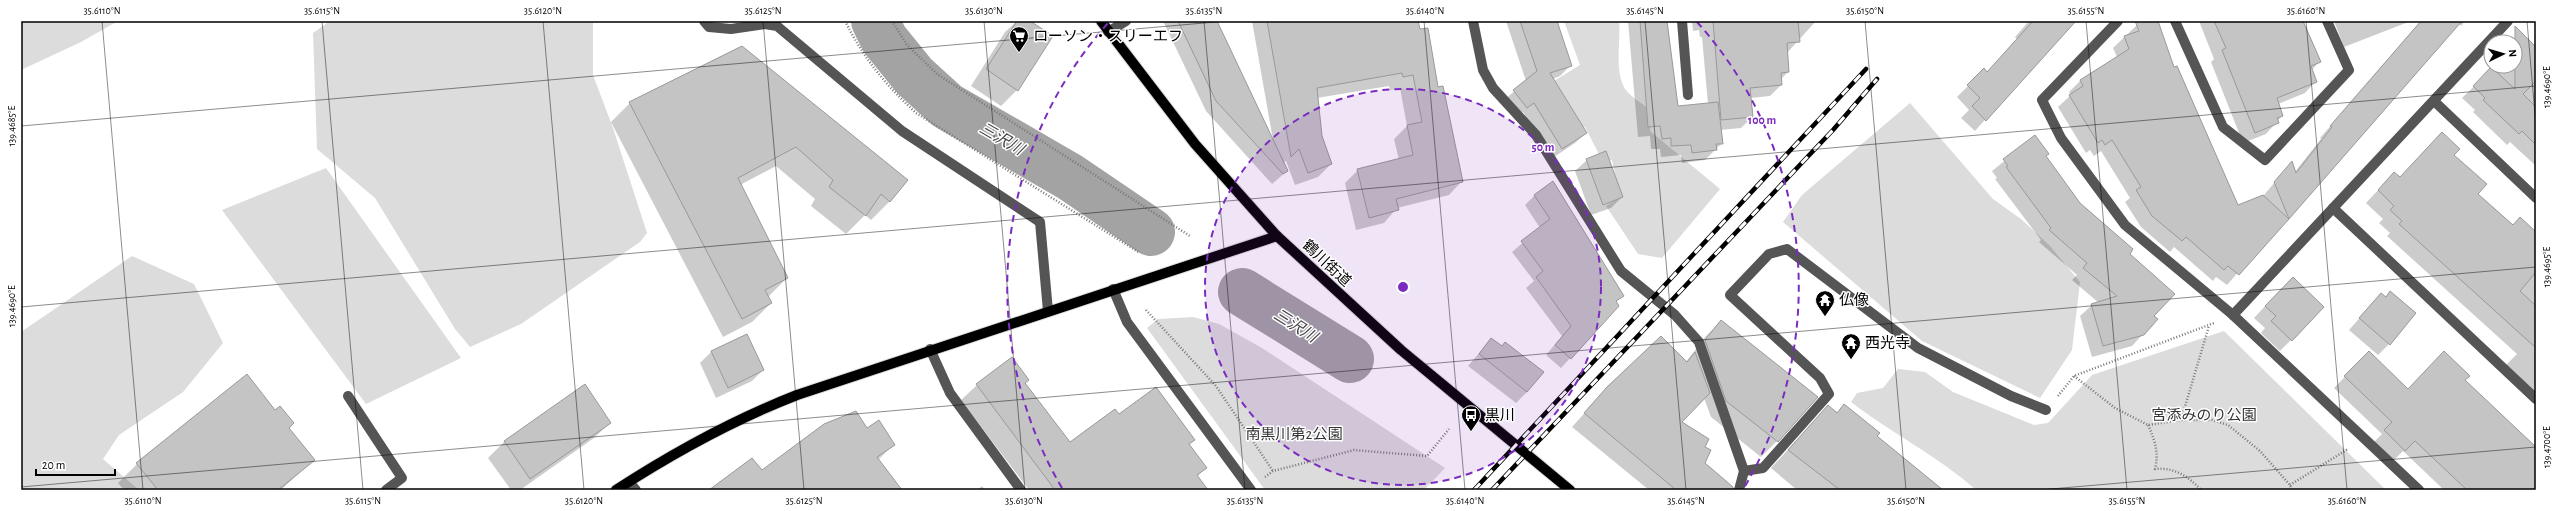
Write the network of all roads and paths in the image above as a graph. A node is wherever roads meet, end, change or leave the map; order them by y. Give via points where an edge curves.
1 (704, 21) edge
2 (845, 21) edge
3 (892, 21) edge
4 (1101, 21) edge
5 (1126, 21) edge
6 (1473, 21) edge
7 (1682, 21) edge
8 (2118, 21) edge
9 (2175, 21) edge
10 (2327, 21) edge
11 (2508, 21) edge
12 (1108, 32) junction
13 (1688, 95) dead end
14 (2434, 101) junction
15 (2536, 198) edge
16 (2333, 208) junction
17 (1190, 236) dead end
18 (1277, 236) junction
19 (1140, 253) dead end
20 (1113, 290) junction
21 (1146, 310) dead end
22 (1048, 311) junction
23 (2233, 315) junction
24 (2218, 321) dead end
25 (2209, 326) junction
26 (930, 349) junction
27 (2074, 376) junction
28 (348, 396) dead end
29 (2536, 399) edge
30 (2046, 410) joint
31 (2181, 420) junction
32 (2148, 425) junction
33 (1449, 429) dead end
34 (2352, 447) dead end
35 (1272, 471) junction
36 (1744, 471) junction
37 (629, 482) junction
38 (2290, 485) junction
39 (1250, 489) edge
40 (386, 490) edge
41 (616, 490) edge
42 (636, 490) edge
43 (1021, 490) edge
44 (1570, 490) edge
45 (1739, 490) edge
46 (2201, 490) edge
47 (2292, 490) edge
48 (2419, 490) edge

1 - 22 street via 709,27 765,24 777,26 902,131 1040,222
2 - 19 path via 861,53 888,87 916,113
3 - 17 path via 907,45 937,74
4 - 12 main road, 鶴川街道
5 - 12 street
6 - 36 street via 1483,70 1493,88 1536,136 1621,271 1675,315 1699,342
7 - 13 street
8 - 23 street via 2042,100 2061,138 2125,225
9 - 10 street via 2223,127 2265,160 2348,70
11 - 14 street
12 - 18 main road, 鶴川街道 via 1195,144
14 - 15 street
14 - 16 street
16 - 23 street
16 - 29 street
18 - 20 main road
18 - 44 main road, 鶴川街道 via 1401,350
20 - 22 main road
20 - 39 street via 1127,322
21 - 35 path via 1216,386
22 - 26 main road
23 - 48 street
24 - 25 path
25 - 27 path
25 - 31 path
26 - 37 main road via 835,380 770,406 697,441
26 - 43 street via 950,393
27 - 30 path
27 - 32 path via 2115,408
28 - 40 street via 402,478
30 - 36 street via 2012,396 1918,348 1787,249 1769,254 1730,295 1820,378 1829,394 1763,468
31 - 32 path
31 - 38 path via 2212,420 2228,425 2260,450
32 - 46 path via 2155,440 2155,470 2169,468 2191,479
33 - 35 path via 1427,456 1354,450
34 - 38 path
35 - 39 path
36 - 45 street
37 - 41 main road
37 - 42 street
38 - 47 path

